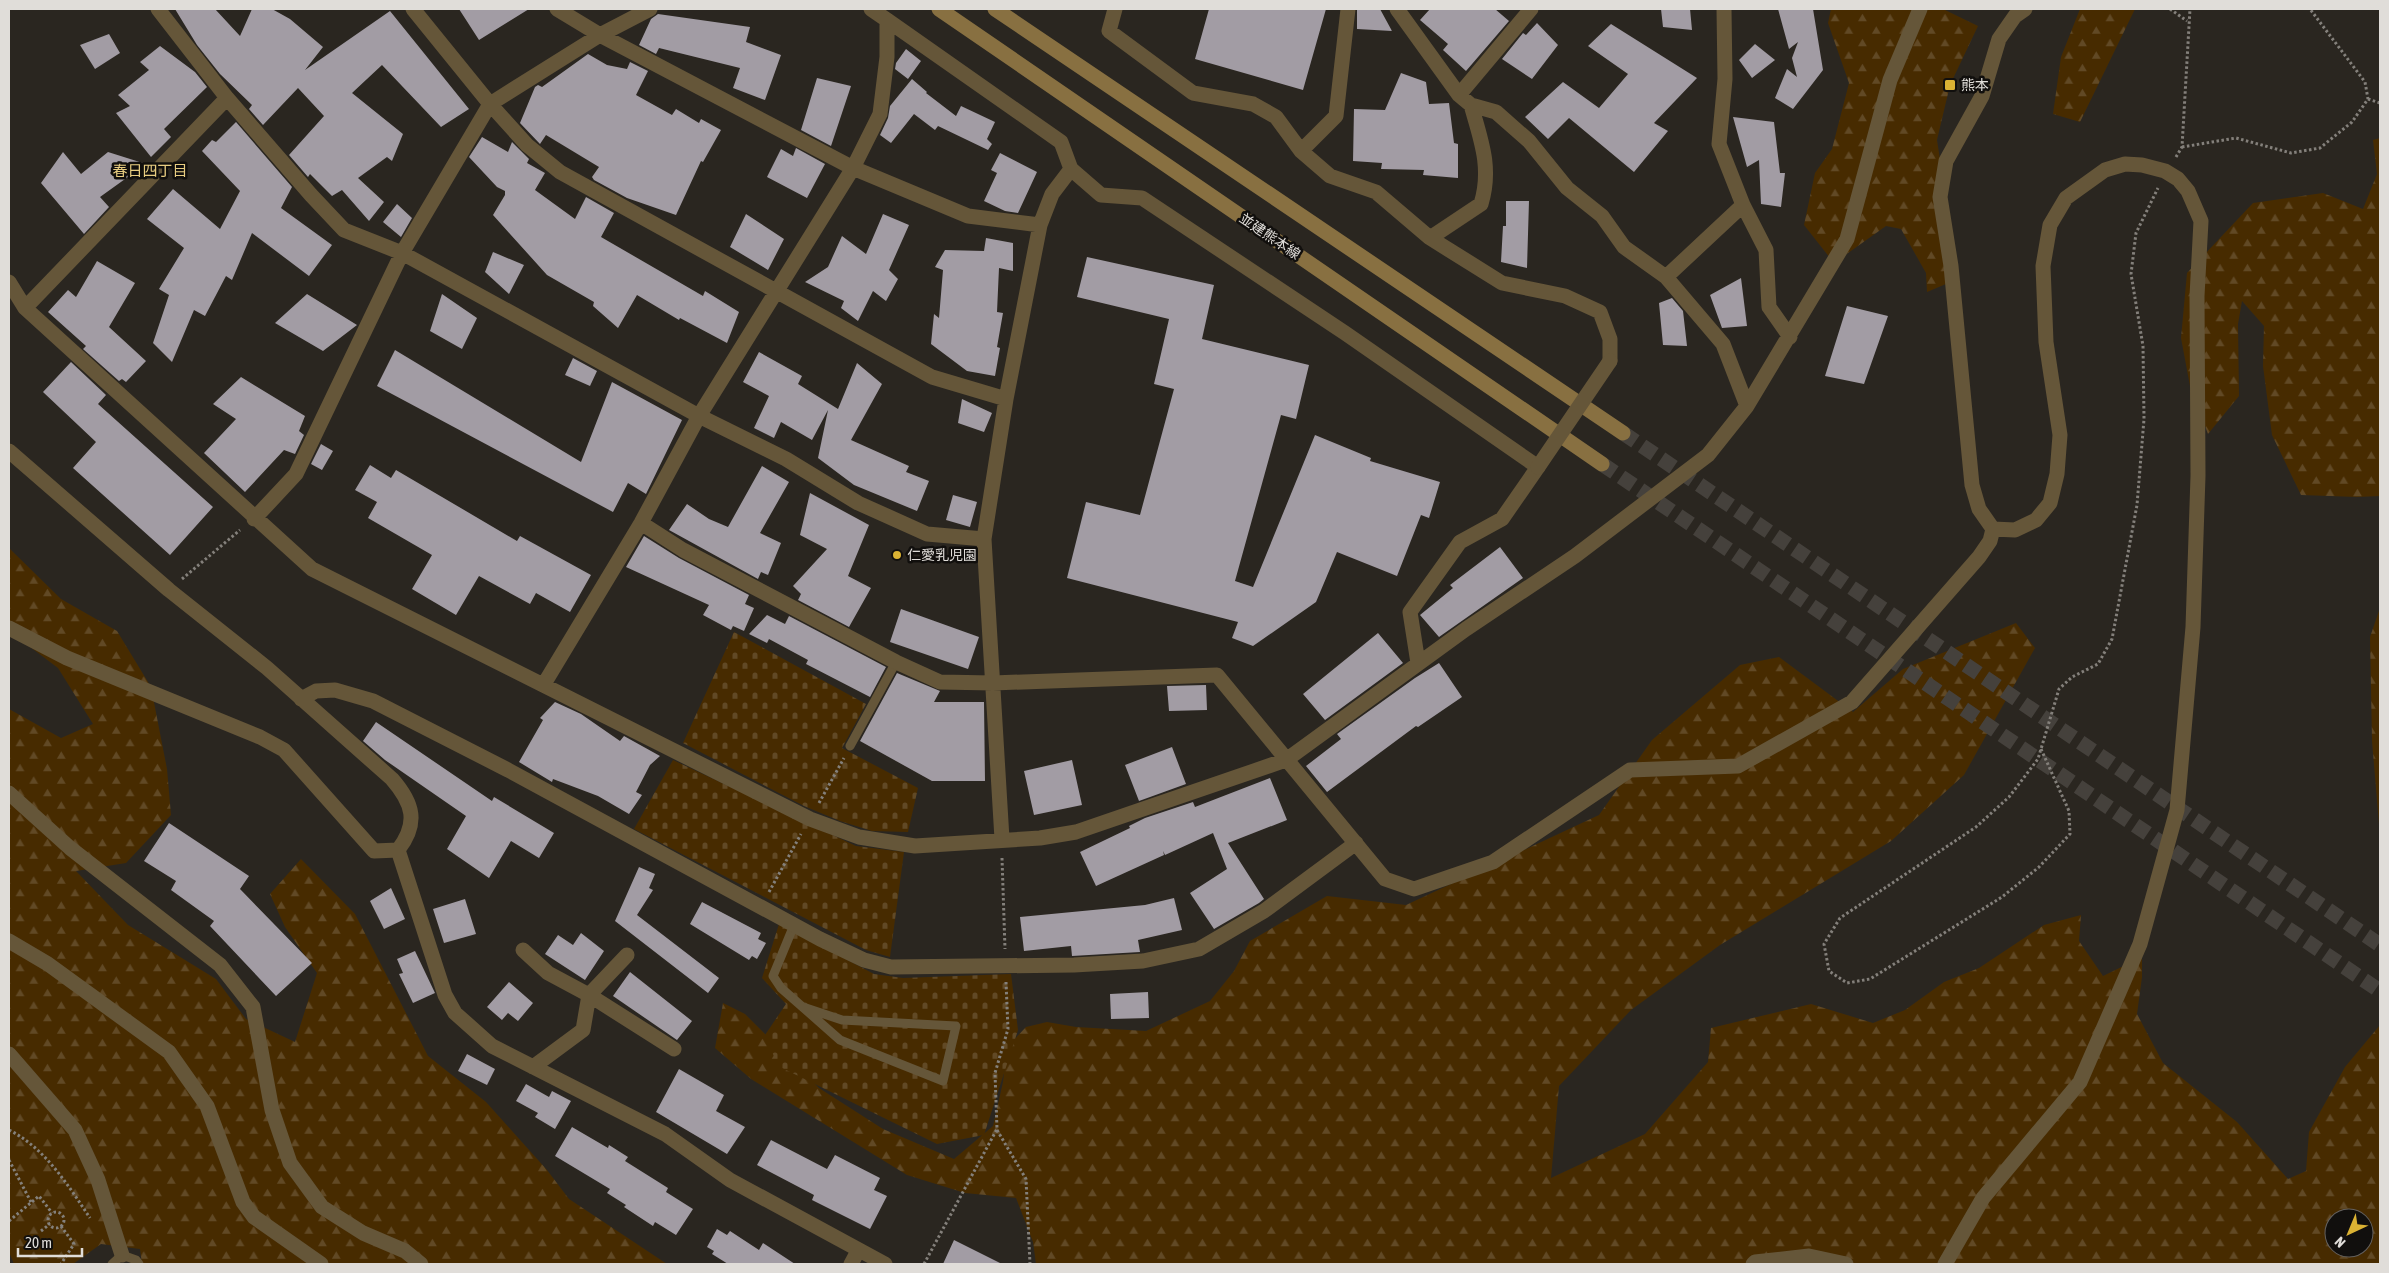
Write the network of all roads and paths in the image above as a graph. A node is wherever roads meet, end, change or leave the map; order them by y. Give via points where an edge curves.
1 (158, 9) edge
2 (414, 9) edge
3 (557, 9) edge
4 (650, 9) edge
5 (872, 9) edge
6 (939, 9) edge
7 (995, 9) edge
8 (1115, 9) edge
9 (1348, 9) edge
10 (1397, 9) edge
11 (1531, 9) edge
12 (1724, 9) edge
13 (1920, 9) edge
14 (2025, 9) edge
15 (2170, 9) edge
16 (2190, 9) edge
17 (2310, 9) edge
18 (887, 20) junction
19 (2187, 21) junction
20 (600, 36) junction
21 (1460, 94) junction
22 (227, 98) junction
23 (2368, 99) junction
24 (2380, 103) edge
25 (490, 104) junction
26 (1471, 105) junction
27 (2182, 147) junction
28 (1301, 151) junction
29 (853, 168) junction
30 (1071, 169) junction
31 (2165, 172) junction
32 (1743, 205) junction
33 (1040, 225) junction
34 (1430, 238) junction
35 (402, 253) junction
36 (1666, 276) junction
37 (9, 282) edge
38 (775, 292) junction
39 (25, 308) junction
40 (1790, 337) junction
41 (1006, 398) junction
42 (1747, 406) junction
43 (699, 416) junction
44 (1623, 433) tunnel mouth
45 (9, 452) edge
46 (1602, 464) tunnel mouth
47 (1538, 467) junction
48 (254, 519) junction
49 (641, 523) junction
50 (1993, 528) junction
51 (984, 539) junction
52 (169, 590) junction
53 (9, 628) edge
54 (896, 662) junction
55 (1418, 663) junction
56 (993, 683) junction
57 (544, 684) junction
58 (302, 698) junction
59 (850, 746) joint
60 (2041, 749) junction
61 (1286, 760) junction
62 (9, 793) edge
63 (810, 820) junction
64 (1002, 839) junction
65 (1356, 842) junction
66 (398, 850) junction
67 (761, 906) junction
68 (794, 924) junction
69 (9, 940) edge
70 (523, 950) dead end
71 (627, 955) dead end
72 (1005, 965) junction
73 (589, 995) junction
74 (803, 1007) junction
75 (674, 1049) dead end
76 (9, 1054) edge
77 (533, 1066) junction
78 (997, 1129) junction
79 (9, 1131) edge
80 (9, 1160) edge
81 (31, 1202) junction
82 (52, 1214) junction
83 (9, 1221) edge
84 (92, 1221) dead end
85 (50, 1224) junction
86 (61, 1226) junction
87 (41, 1231) dead end
88 (855, 1257) edge
89 (117, 1259) edge
90 (61, 1264) edge
91 (139, 1264) edge
92 (321, 1264) edge
93 (421, 1264) edge
94 (885, 1264) edge
95 (924, 1264) edge
96 (1030, 1264) edge
97 (1753, 1264) edge
98 (1846, 1264) edge
99 (1945, 1264) edge

1 - 22 street
2 - 25 street
3 - 20 street
4 - 20 street
5 - 18 street
6 - 46 main road, 並建熊本線
7 - 44 main road
8 - 28 street via 1109,31 1193,93 1253,104 1276,117
9 - 28 street via 1336,116
10 - 21 street
11 - 21 street
12 - 32 street via 1725,79 1719,144
13 - 40 street via 1890,80 1847,239
14 - 50 street via 2015,16 1999,39 1982,96 1946,161 1940,197 1952,266 1972,484 1979,509
15 - 19 path
16 - 19 path
17 - 23 path via 2365,82
18 - 29 street via 887,57 880,114
18 - 30 street via 1061,142
19 - 27 path
20 - 25 street
20 - 29 street
21 - 26 street
22 - 35 street via 344,230
22 - 39 street
23 - 24 path
23 - 27 path via 2352,122 2320,148 2291,154 2236,138
25 - 35 street
25 - 38 street via 527,145 560,172
26 - 34 street via 1484,149 1487,186 1481,204
26 - 36 street via 1496,112 1529,141 1567,188 1602,216 1624,247
27 - 31 path
28 - 34 street via 1330,176 1376,192
29 - 33 street via 968,216
29 - 38 street
30 - 33 street via 1052,194
30 - 47 street via 1102,195 1142,198
31 - 50 street via 2124,164 2105,170 2066,198 2050,225 2043,266 2046,342 2060,435 2057,474 2050,502 2036,520 2015,530
31 - 60 path via 2136,233 2131,274 2143,346 2144,419 2137,505 2112,639 2098,664 2072,676 2059,689
31 - 99 street via 2188,190 2201,221 2197,296 2198,476 2193,627 2177,810 2140,944 2080,1082 1983,1198
32 - 36 street
32 - 40 street via 1766,250 1769,307
33 - 41 street
34 - 47 street, bridge via 1502,283 1565,296 1600,312 1610,339 1610,361
35 - 43 street
35 - 48 street via 296,474
36 - 42 street via 1722,344
37 - 39 street
38 - 41 street via 932,377
38 - 43 street
39 - 48 street
40 - 42 street
41 - 51 street
42 - 55 street via 1708,456 1575,556
43 - 49 street
43 - 51 street via 786,459 858,503 927,534
45 - 52 street
47 - 55 street via 1502,519 1460,542 1410,612
48 - 52 path
48 - 57 street via 312,569
49 - 54 street via 683,550
49 - 57 street
50 - 65 street via 1990,541 1979,557 1852,702 1738,766 1630,770 1493,862 1414,889 1385,879
51 - 56 street
52 - 58 street
53 - 66 street via 67,658 260,737 284,750 374,851
54 - 56 street via 940,682
54 - 59 lane
55 - 61 street
56 - 61 street via 1218,674
56 - 64 street
57 - 63 street
58 - 66 street via 406,795 412,818 406,840
58 - 67 street via 316,691 335,690 373,701
59 - 63 path
60 - 60 path via 2070,811 2070,834 2039,867 2002,897 1870,979 1847,983 1830,970 1824,944 1840,918 1976,827 2009,797 2038,759
61 - 64 street via 1076,832 1040,838
61 - 65 street
62 - 93 street via 70,848 220,965 253,1007 272,1110 290,1163 322,1207 362,1233 404,1251
63 - 64 street via 859,837 915,846
63 - 67 path
64 - 72 path
65 - 72 street via 1264,911 1199,949 1144,962
66 - 77 street via 445,995 455,1013 492,1046
67 - 68 street
68 - 72 street via 864,960 890,968
68 - 74 lane via 773,976 781,988
69 - 92 street via 48,964 170,1052 207,1106 242,1202 254,1217
70 - 73 street via 548,973
71 - 73 street
72 - 78 path via 1008,1029 995,1073
73 - 75 street
73 - 77 street via 583,1030
74 - 74 lane via 840,1040 943,1081 956,1026 842,1020
76 - 89 street via 75,1130 98,1180
77 - 88 street via 665,1134 730,1180
78 - 95 path
78 - 96 path via 1026,1179
79 - 84 path via 34,1144
80 - 81 path
81 - 82 path via 39,1196
81 - 83 path
82 - 85 path
82 - 86 path via 62,1215 64,1221
85 - 86 path
85 - 87 path
86 - 90 path via 74,1244
88 - 94 street
89 - 91 lane via 136,1260
97 - 98 street via 1809,1256

